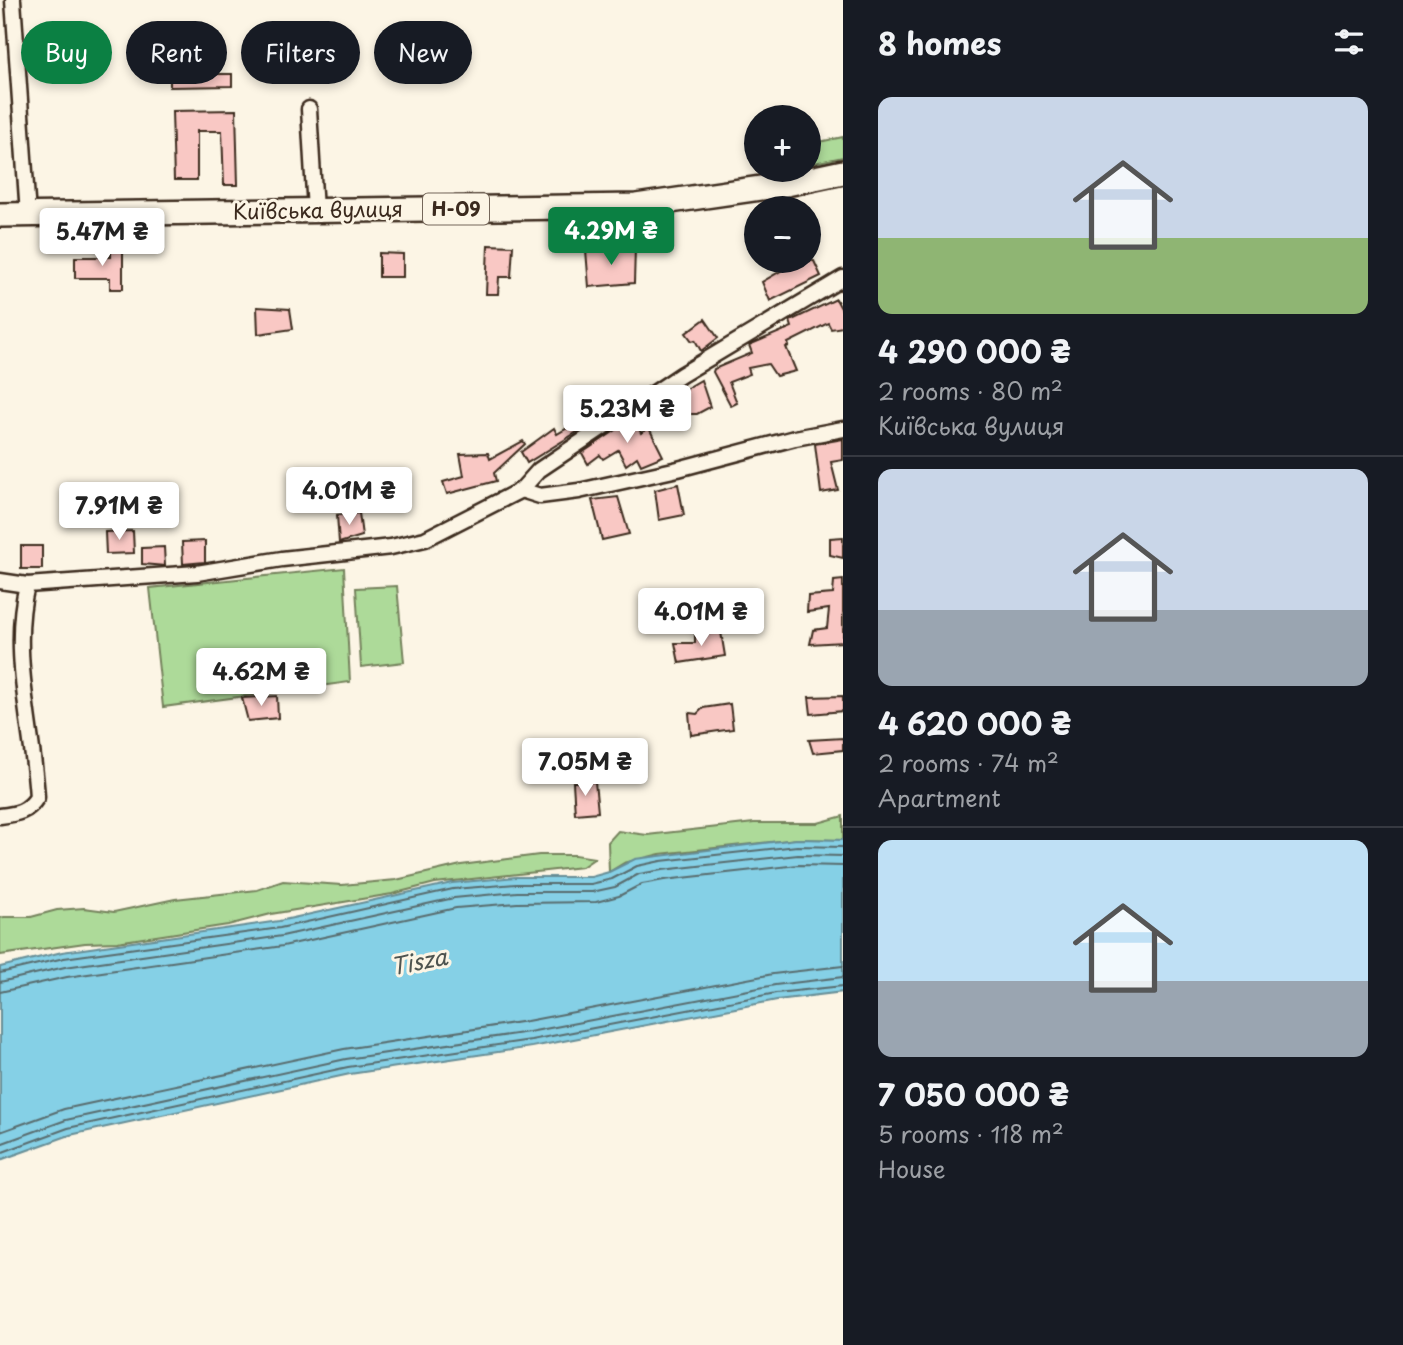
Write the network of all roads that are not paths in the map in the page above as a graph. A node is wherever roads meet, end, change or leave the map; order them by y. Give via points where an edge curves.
1 (13, 0) edge
2 (309, 109) dead end
3 (843, 172) edge
4 (315, 211) junction
5 (0, 215) edge
6 (27, 215) junction
7 (843, 278) edge
8 (843, 429) edge
9 (521, 490) junction
10 (0, 582) edge
11 (27, 585) junction
12 (0, 816) edge

1 - 6 street
2 - 4 street
3 - 4 main road, Київська вулиця / Н-09 via 636,206
4 - 6 main road, Київська вулиця / Н-09
5 - 6 main road, Київська вулиця / Н-09
7 - 9 street via 681,376 539,470
8 - 9 street via 579,491 540,496
9 - 11 street via 425,539 391,547 197,573
10 - 11 street
11 - 12 street via 21,609 23,671 37,797 30,808

